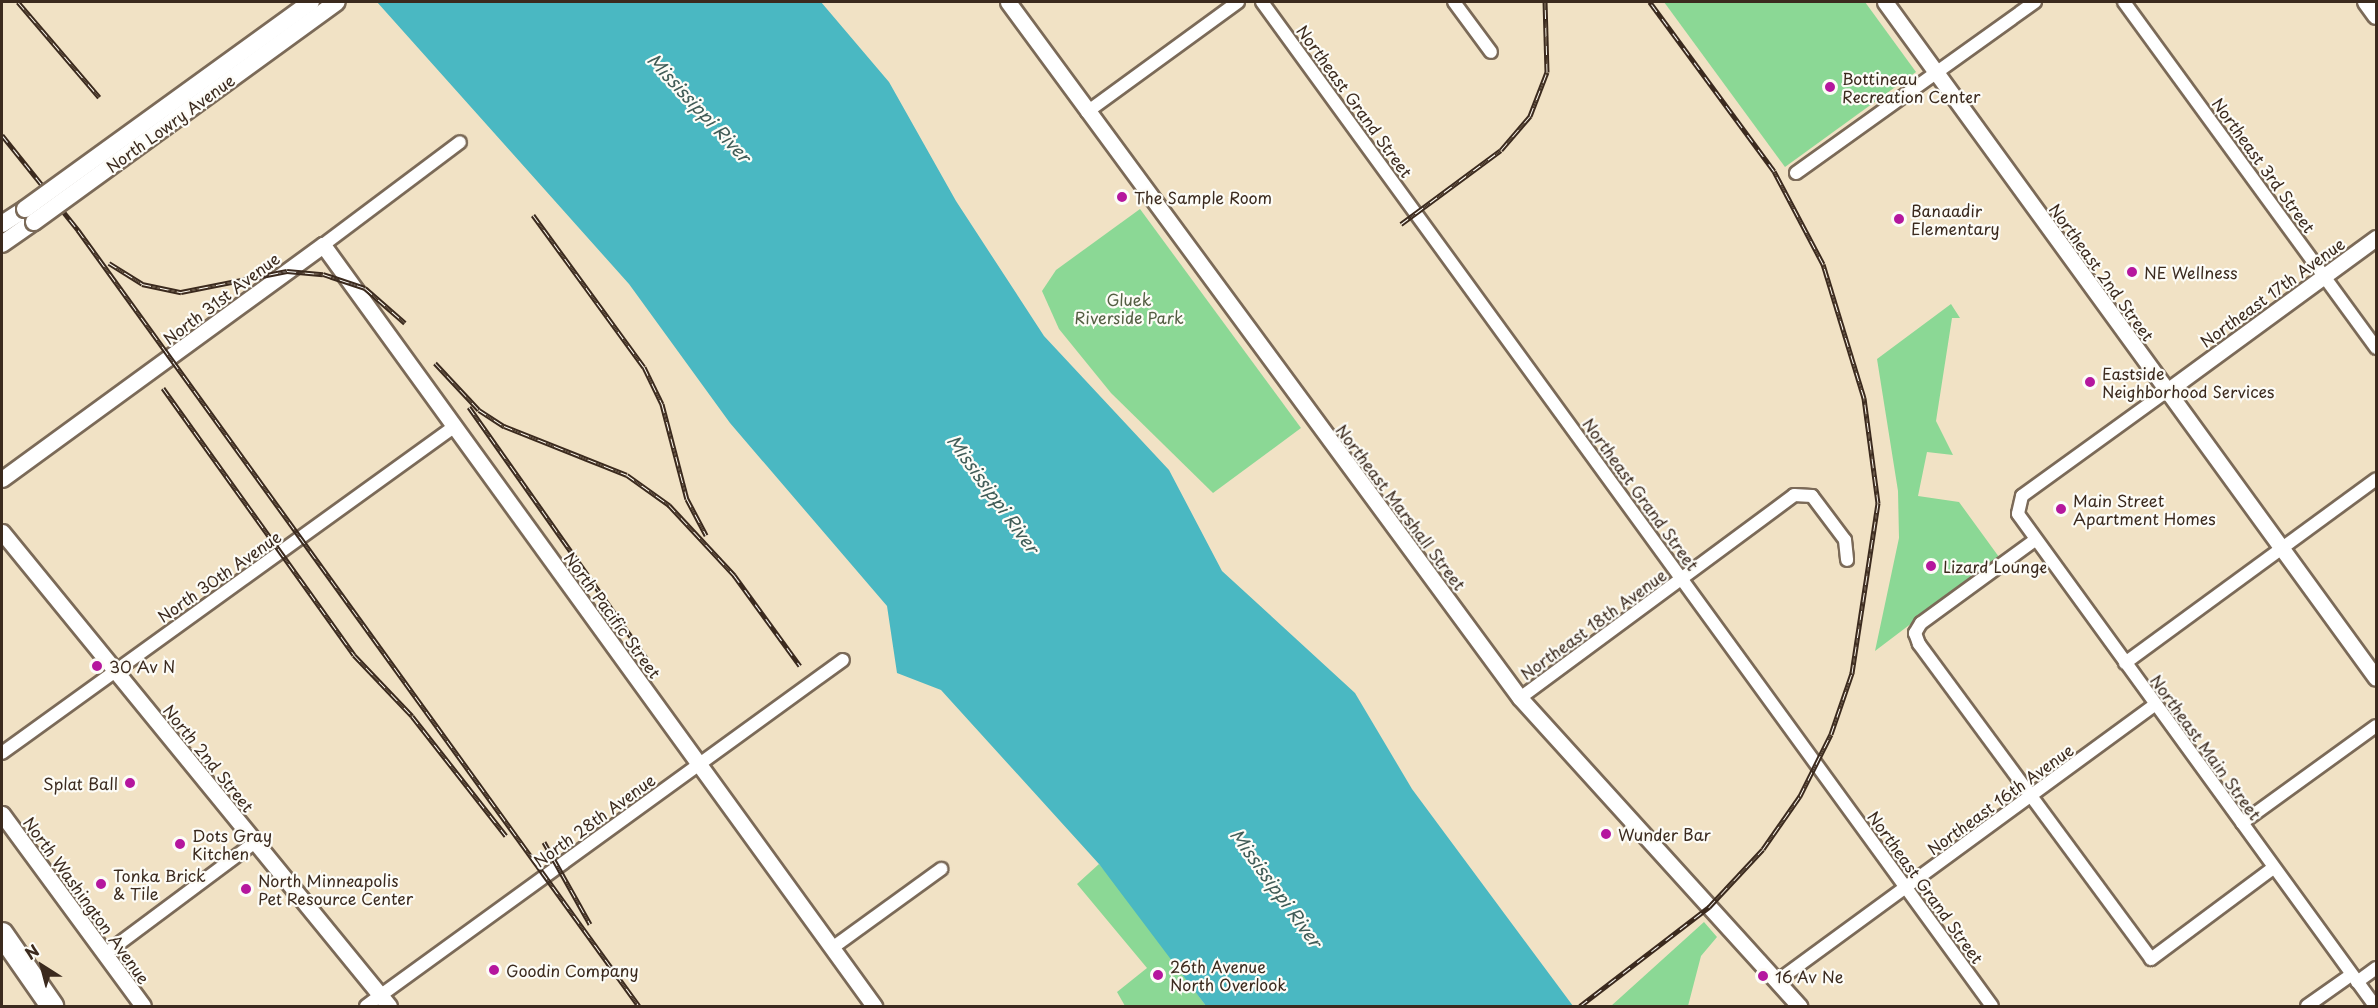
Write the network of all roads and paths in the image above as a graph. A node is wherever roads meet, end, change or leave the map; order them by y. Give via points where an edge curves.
1 (311, 2) edge
2 (337, 2) edge
3 (1008, 2) edge
4 (1238, 2) edge
5 (1262, 2) edge
6 (1454, 2) edge
7 (1885, 2) edge
8 (2035, 2) edge
9 (2124, 2) edge
10 (1491, 52) dead end
11 (1936, 73) junction
12 (1087, 112) junction
13 (460, 142) dead end
14 (1796, 173) dead end
15 (29, 215) junction
16 (2, 224) edge
17 (2376, 238) edge
18 (2, 244) edge
19 (323, 245) junction
20 (2324, 276) junction
21 (2376, 348) edge
22 (2167, 391) junction
23 (455, 426) junction
24 (2, 479) edge
25 (2376, 479) edge
26 (2017, 504) joint
27 (2, 532) edge
28 (2035, 540) junction
29 (2281, 549) junction
30 (1847, 560) dead end
31 (1682, 578) junction
32 (843, 660) dead end
33 (2125, 663) junction
34 (116, 670) junction
35 (2376, 678) edge
36 (1521, 698) junction
37 (2155, 705) junction
38 (2376, 726) edge
39 (2, 753) edge
40 (698, 764) junction
41 (2030, 796) junction
42 (2, 814) edge
43 (2242, 823) junction
44 (254, 843) junction
45 (2273, 868) junction
46 (941, 869) dead end
47 (1906, 888) junction
48 (2, 934) edge
49 (832, 948) junction
50 (105, 954) junction
51 (2376, 968) edge
52 (2354, 979) junction
53 (1776, 982) junction
54 (385, 1001) edge
55 (52, 1006) edge
56 (143, 1006) edge
57 (366, 1006) edge
58 (874, 1006) edge
59 (1799, 1006) edge
60 (1992, 1006) edge
61 (2307, 1006) edge
62 (2375, 1006) edge

1 - 15 main road, North Lowry Avenue, bridge
2 - 15 main road, North Lowry Avenue, bridge
3 - 12 street, Northeast Marshall Street
4 - 12 street
5 - 31 street, Northeast Grand Street
6 - 10 street
7 - 11 street, Northeast 2nd Street
8 - 11 street
9 - 20 street, Northeast 3rd Street
11 - 14 street
11 - 22 street, Northeast 2nd Street
12 - 36 street, Northeast Marshall Street
13 - 19 street, North 31st Avenue
15 - 16 main road, North Lowry Avenue
15 - 18 main road, North Lowry Avenue
17 - 20 street, Northeast 17th Avenue
19 - 23 street, North Pacific Street
19 - 24 street, North 31st Avenue
20 - 21 street, Northeast 3rd Street
20 - 22 street, Northeast 17th Avenue
22 - 26 street, Northeast 17th Avenue
22 - 29 street, Northeast 2nd Street
23 - 34 street, North 30th Avenue
23 - 40 street, North Pacific Street
25 - 29 street
26 - 28 street, Northeast Main Street
27 - 34 street, North 2nd Street
28 - 33 street, Northeast Main Street
28 - 41 street via 1915,633
29 - 33 street
29 - 35 street, Northeast 2nd Street
30 - 31 street, Northeast 18th Avenue via 1845,540 1812,496 1802,493
31 - 36 street, Northeast 18th Avenue
31 - 47 street, Northeast Grand Street
32 - 40 street, North 28th Avenue
33 - 37 street, Northeast Main Street
34 - 39 street, North 30th Avenue
34 - 44 street, North 2nd Street
36 - 53 street, Northeast Marshall Street
37 - 41 street, Northeast 16th Avenue
37 - 43 street, Northeast Main Street
38 - 43 street
40 - 49 street, North Pacific Street
40 - 54 street, North 28th Avenue
41 - 45 street via 2151,959
41 - 47 street, Northeast 16th Avenue
42 - 50 street, North Washington Avenue
43 - 45 street, Northeast Main Street
44 - 50 street
44 - 54 street, North 2nd Street
45 - 52 street, Northeast Main Street
46 - 49 street
47 - 53 street, Northeast 16th Avenue
47 - 60 street, Northeast Grand Street
48 - 55 highway
49 - 58 street, North Pacific Street
50 - 56 street, North Washington Avenue
51 - 52 street
52 - 61 street
52 - 62 street, Northeast Main Street
53 - 59 street, Northeast Marshall Street
54 - 57 street, North 28th Avenue

